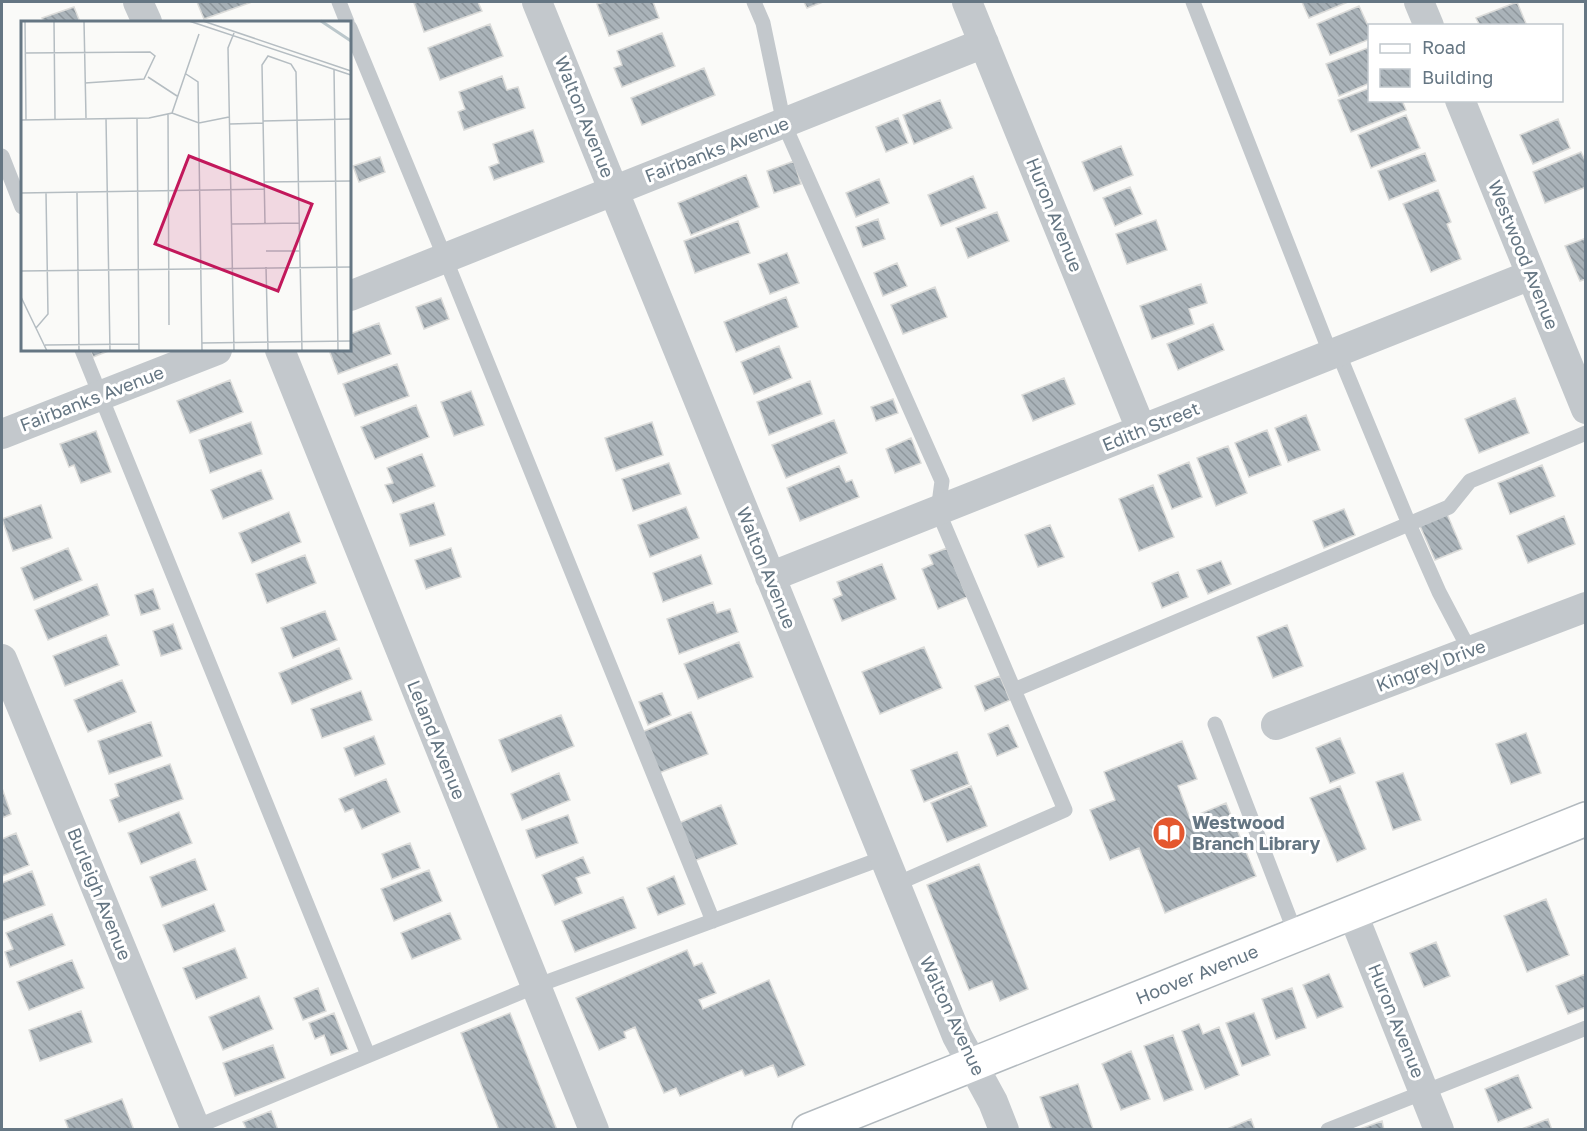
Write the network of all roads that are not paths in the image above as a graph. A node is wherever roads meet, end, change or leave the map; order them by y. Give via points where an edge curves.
1 (138, 2) edge
2 (339, 2) edge
3 (537, 2) edge
4 (754, 2) edge
5 (967, 2) edge
6 (1193, 2) edge
7 (1419, 2) edge
8 (147, 21) edge
9 (347, 21) edge
10 (1428, 24) edge
11 (351, 30) edge
12 (984, 43) junction
13 (1461, 102) edge
14 (784, 124) junction
15 (2, 156) edge
16 (613, 190) junction
17 (21, 204) edge
18 (445, 258) junction
19 (1531, 275) junction
20 (351, 296) edge
21 (82, 351) edge
22 (214, 351) edge
23 (280, 351) edge
24 (1334, 354) junction
25 (101, 395) junction
26 (1586, 409) edge
27 (1141, 429) junction
28 (1586, 433) edge
29 (2, 434) edge
30 (938, 511) junction
31 (1409, 524) junction
32 (770, 578) junction
33 (1586, 607) edge
34 (1470, 651) junction
35 (2, 659) edge
36 (1014, 690) junction
37 (1215, 724) dead end
38 (1276, 725) dead end
39 (1586, 819) edge
40 (889, 872) junction
41 (1352, 912) junction
42 (713, 921) junction
43 (1296, 935) junction
44 (536, 986) junction
45 (1586, 1028) edge
46 (368, 1055) junction
47 (972, 1065) junction
48 (1424, 1090) junction
49 (193, 1129) edge
50 (594, 1130) edge
51 (808, 1130) edge
52 (1004, 1130) edge
53 (1328, 1130) edge
54 (1439, 1130) edge

1 - 8 street
2 - 9 lane
3 - 16 street, Walton Avenue
4 - 14 lane via 763,23
5 - 12 street, Huron Avenue
6 - 24 lane
7 - 10 street
11 - 18 lane
12 - 14 street, Fairbanks Avenue
12 - 27 street, Huron Avenue
13 - 19 street, Westwood Avenue
14 - 16 street, Fairbanks Avenue
14 - 30 lane via 942,481
15 - 17 lane
16 - 18 street, Fairbanks Avenue
16 - 32 street, Walton Avenue
18 - 20 street, Fairbanks Avenue
18 - 42 lane
19 - 24 street, Edith Street
19 - 26 street, Westwood Avenue
21 - 25 lane
22 - 25 street, Fairbanks Avenue
23 - 44 street, Leland Avenue
24 - 27 street, Edith Street
24 - 31 lane
25 - 29 street, Fairbanks Avenue
25 - 46 lane
27 - 30 street, Edith Street
28 - 31 lane via 1470,481 1449,507
30 - 32 street, Edith Street
30 - 36 lane
31 - 34 lane
31 - 36 lane
32 - 40 street, Walton Avenue
33 - 34 street, Kingrey Drive
34 - 38 street, Kingrey Drive
35 - 49 street, Burleigh Avenue
36 - 40 lane via 1065,810
37 - 43 lane
39 - 41 street, Hoover Avenue
40 - 42 lane
40 - 47 street, Walton Avenue
41 - 43 street, Hoover Avenue
41 - 48 street, Huron Avenue
42 - 44 lane
43 - 47 street, Hoover Avenue
44 - 46 lane
44 - 50 street, Leland Avenue
45 - 48 lane
46 - 49 lane
47 - 51 street, Hoover Avenue
47 - 52 street, Walton Avenue
48 - 53 lane
48 - 54 street, Huron Avenue

